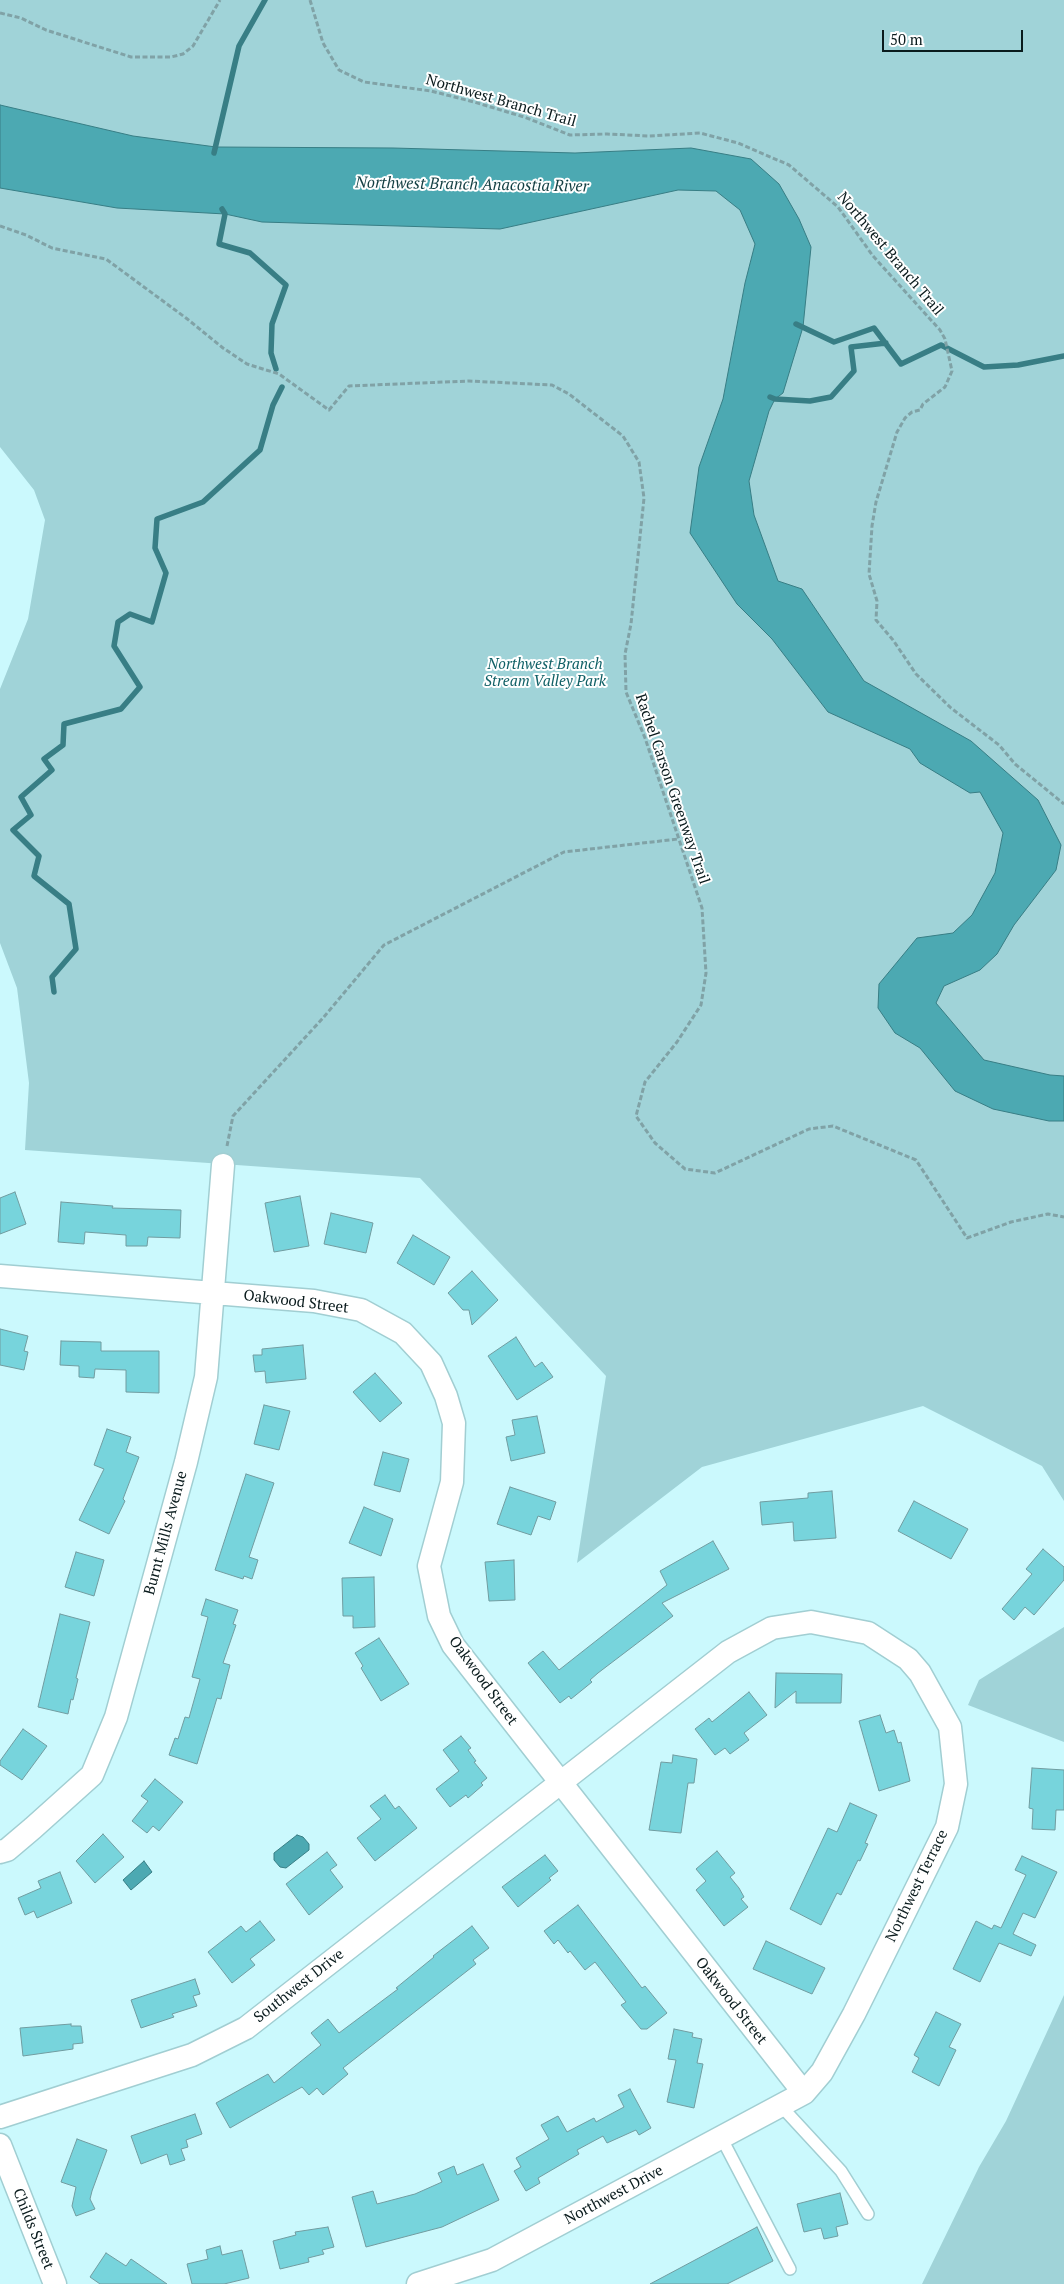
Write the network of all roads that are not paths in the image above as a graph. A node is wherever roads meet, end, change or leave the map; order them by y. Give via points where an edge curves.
1 (223, 1165) road end
2 (0, 1276) edge
3 (213, 1293) junction
4 (559, 1782) junction
5 (0, 1852) edge
6 (804, 2093) junction
7 (781, 2106) junction
8 (0, 2117) edge
9 (722, 2137) junction
10 (0, 2145) edge
11 (868, 2214) dead end
12 (790, 2269) dead end
13 (55, 2284) edge
14 (418, 2284) edge

1 - 3 street, Burnt Mills Avenue
2 - 3 street, Oakwood Street
3 - 4 street, Oakwood Street via 314,1301 361,1310 403,1333 431,1364 454,1423 452,1482 429,1566 439,1616 453,1645
3 - 5 street, Burnt Mills Avenue via 204,1386 116,1717 92,1775 7,1850
4 - 6 street, Oakwood Street
4 - 6 street, Northwest Terrace via 728,1652 772,1628 811,1622 868,1633 908,1659 920,1673 950,1727 956,1784 947,1827 854,2014 822,2072
4 - 8 street, Southwest Drive via 246,2028 192,2055
6 - 7 street, Northwest Drive
7 - 9 street, Northwest Drive
7 - 11 lane via 842,2172
9 - 12 lane
9 - 14 street, Northwest Drive via 492,2260
10 - 13 street, Childs Street

